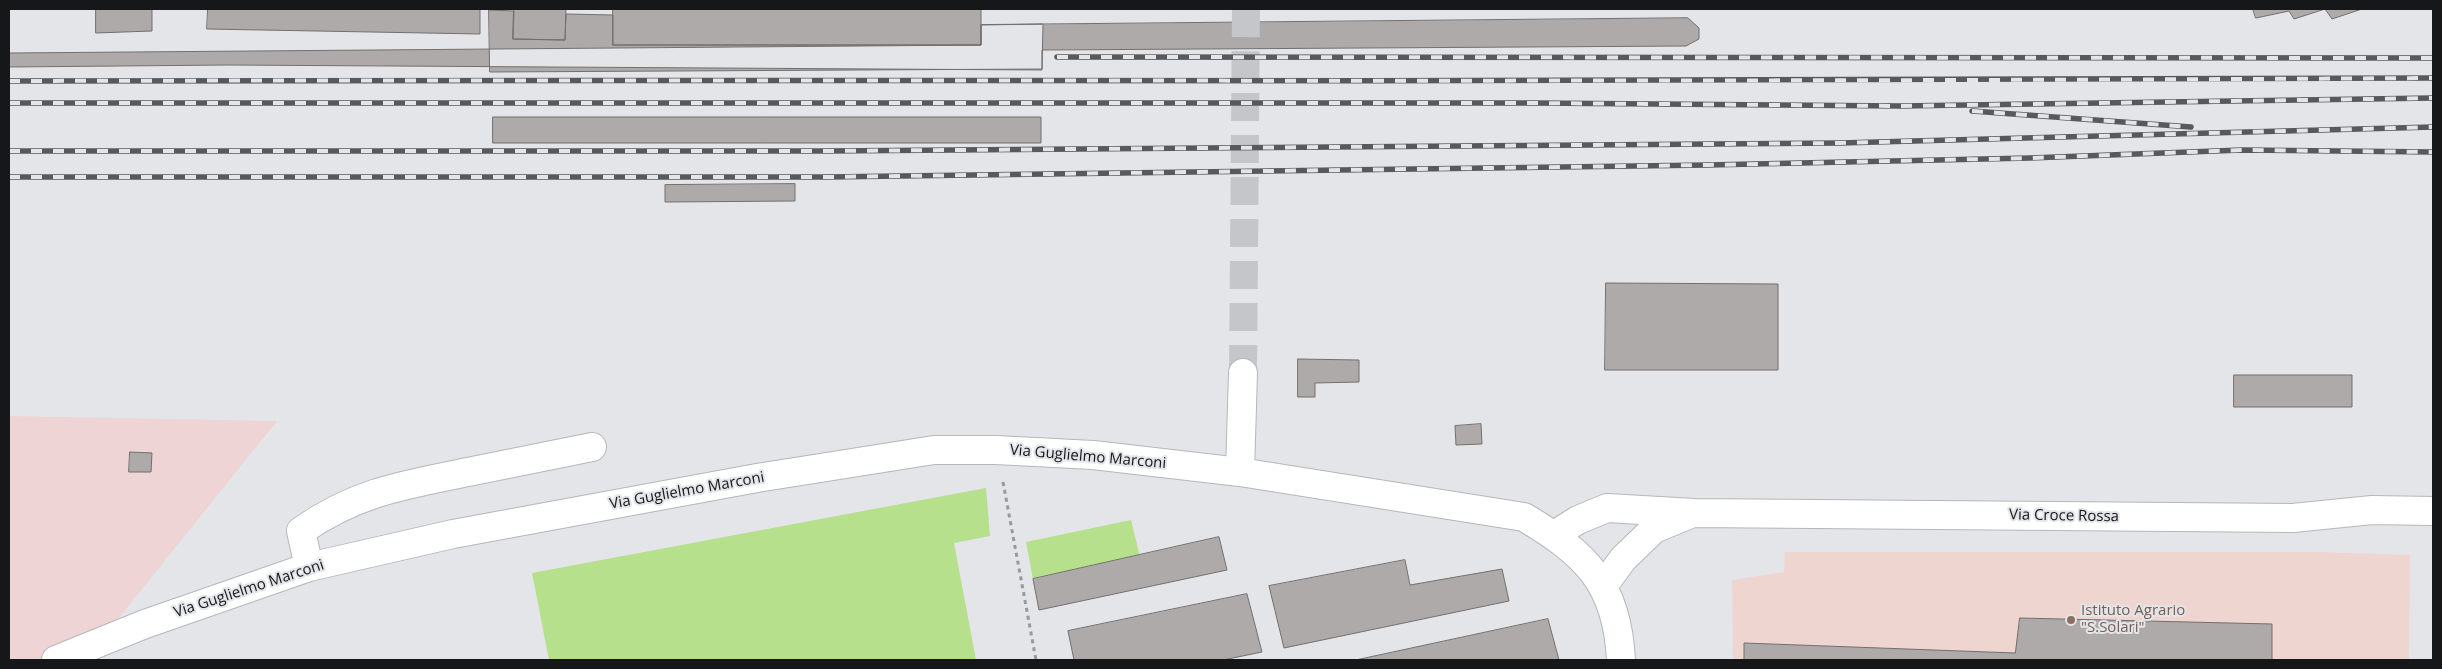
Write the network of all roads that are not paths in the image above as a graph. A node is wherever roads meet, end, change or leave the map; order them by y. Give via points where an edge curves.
1 (1243, 373) tunnel mouth
2 (592, 447) dead end
3 (1240, 472) junction
4 (2433, 511) edge
5 (1694, 513) junction
6 (1554, 535) junction
7 (309, 567) junction
8 (1604, 585) junction
9 (101, 651) edge
10 (56, 660) edge
11 (1621, 660) edge

1 - 3 street
2 - 7 street via 368,494 320,517 301,531
3 - 6 street, Via Guglielmo Marconi via 1524,517
3 - 7 street, Via Guglielmo Marconi via 1093,455 934,450 757,478 453,534
4 - 5 street, Via Croce Rossa via 2372,510 2293,518
5 - 6 street, Via Croce Rossa via 1607,508
5 - 8 street via 1654,529
6 - 8 street, Via Guglielmo Marconi via 1585,560
7 - 9 street, Via Guglielmo Marconi
8 - 11 street via 1618,631
9 - 10 street, Via Guglielmo Marconi

